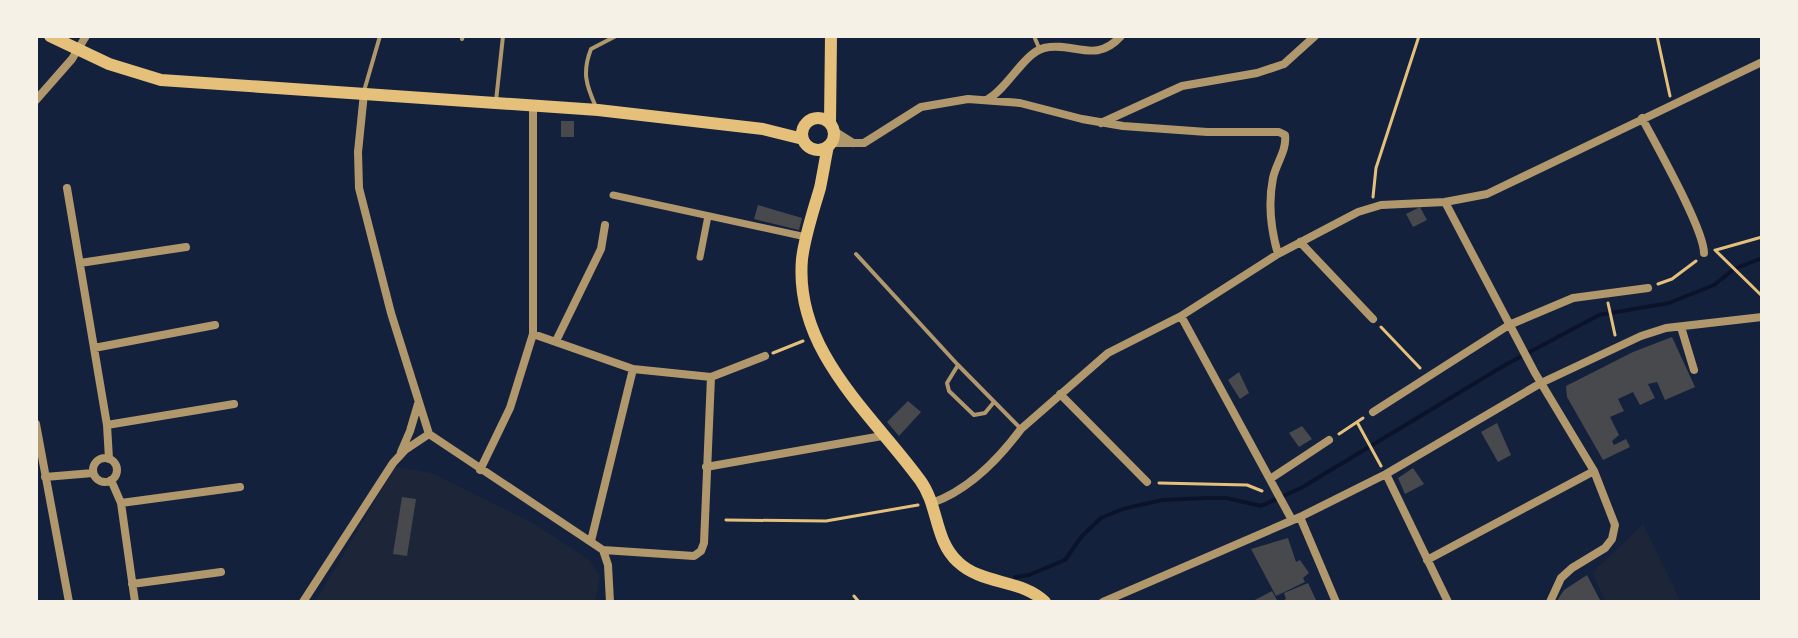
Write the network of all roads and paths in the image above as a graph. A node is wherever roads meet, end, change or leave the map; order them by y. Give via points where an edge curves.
1 (50, 36) edge
2 (86, 36) edge
3 (380, 36) edge
4 (503, 36) edge
5 (616, 36) edge
6 (831, 36) edge
7 (1034, 36) edge
8 (1121, 36) edge
9 (1315, 36) edge
10 (1419, 36) edge
11 (1657, 36) edge
12 (1041, 49) junction
13 (78, 51) junction
14 (1762, 62) edge
15 (364, 93) junction
16 (36, 100) edge
17 (988, 100) junction
18 (496, 103) junction
19 (1672, 104) junction
20 (533, 106) junction
21 (598, 110) junction
22 (1642, 118) junction
23 (1100, 123) junction
24 (763, 129) junction
25 (825, 131) junction
26 (807, 144) junction
27 (823, 172) junction
28 (67, 188) dead end
29 (613, 195) dead end
30 (1445, 202) junction
31 (1372, 208) junction
32 (708, 216) junction
33 (605, 225) dead end
34 (806, 237) junction
35 (1300, 242) junction
36 (186, 247) dead end
37 (1715, 250) dead end
38 (1704, 253) dead end
39 (856, 254) dead end
40 (1278, 254) junction
41 (700, 257) dead end
42 (80, 263) junction
43 (1648, 288) dead end
44 (1762, 296) edge
45 (1608, 304) dead end
46 (1181, 316) junction
47 (1762, 317) edge
48 (1373, 319) joint
49 (1612, 323) dead end
50 (215, 325) dead end
51 (1509, 325) junction
52 (1681, 327) junction
53 (533, 334) junction
54 (817, 336) junction
55 (556, 341) junction
56 (94, 348) junction
57 (765, 356) joint
58 (958, 365) junction
59 (633, 369) junction
60 (1694, 370) dead end
61 (1428, 376) junction
62 (711, 377) junction
63 (1541, 383) junction
64 (1060, 394) junction
65 (418, 400) junction
66 (994, 402) junction
67 (234, 404) dead end
68 (1373, 412) joint
69 (1357, 422) junction
70 (36, 424) edge
71 (107, 425) junction
72 (1021, 429) junction
73 (429, 434) junction
74 (882, 436) junction
75 (1329, 440) joint
76 (399, 456) junction
77 (109, 459) junction
78 (706, 467) junction
79 (480, 470) junction
80 (1594, 471) junction
81 (1384, 472) junction
82 (93, 473) junction
83 (45, 477) junction
84 (1270, 479) junction
85 (111, 480) junction
86 (1147, 482) joint
87 (240, 487) dead end
88 (1266, 496) dead end
89 (121, 503) junction
90 (928, 503) junction
91 (1296, 518) junction
92 (726, 520) dead end
93 (591, 541) junction
94 (603, 550) junction
95 (1427, 560) junction
96 (221, 572) dead end
97 (132, 584) junction
98 (854, 596) dead end
99 (69, 602) edge
100 (135, 602) edge
101 (303, 602) edge
102 (610, 602) edge
103 (859, 602) edge
104 (1045, 602) edge
105 (1103, 602) edge
106 (1336, 602) edge
107 (1448, 602) edge
108 (1550, 602) edge

1 - 13 main road
2 - 13 street
3 - 15 lane
4 - 18 lane
5 - 21 lane via 591,49 585,63 584,80
6 - 25 main road
7 - 12 lane
8 - 12 street via 1096,51
9 - 23 street via 1284,64 1182,86
10 - 31 path via 1376,168
11 - 19 path
12 - 17 street
13 - 15 main road via 161,80
13 - 16 street
14 - 19 street
15 - 18 main road
15 - 65 street via 359,188
17 - 23 street
17 - 25 street via 930,104 864,143
18 - 20 main road
19 - 22 street
20 - 21 main road
20 - 53 street
21 - 24 main road
22 - 30 street via 1487,194
22 - 38 street
23 - 40 street via 1282,133 1286,140 1271,189
24 - 25 main road
24 - 26 main road
25 - 26 main road via 820,150
25 - 26 main road via 802,131
25 - 27 main road
26 - 27 main road
27 - 34 main road
28 - 42 street
29 - 32 street
30 - 31 street
30 - 51 street
31 - 35 street
32 - 34 street
32 - 41 street
33 - 55 street via 601,249
34 - 54 main road via 802,276
35 - 40 street
35 - 48 street
36 - 42 street
37 - 44 path
39 - 58 lane
40 - 46 street
42 - 56 street
43 - 51 street via 1573,298
45 - 49 path
46 - 64 street via 1108,353
46 - 84 street
47 - 52 street
48 - 61 path
50 - 56 street
51 - 61 street
51 - 63 street
52 - 60 street
52 - 63 street via 1641,336
53 - 55 street
53 - 79 street via 507,416
54 - 57 path
54 - 74 main road via 836,374
55 - 59 street
56 - 71 street
57 - 62 street
58 - 66 lane
58 - 66 lane via 947,383 949,391 974,415 985,413
59 - 62 street
59 - 93 street
61 - 68 street
62 - 78 street
63 - 80 street
63 - 81 street
64 - 72 street
64 - 86 street
65 - 73 street
65 - 76 street
66 - 72 lane
67 - 71 street
68 - 69 path
69 - 75 path
69 - 81 path
70 - 83 street
71 - 77 street
72 - 90 street via 964,488
73 - 76 street
73 - 79 street
74 - 78 street
74 - 90 main road via 921,481
75 - 84 street
76 - 101 street
77 - 82 street via 99,460
77 - 85 street via 117,472
78 - 94 street via 701,551 694,556
79 - 93 street
80 - 95 street
80 - 108 street via 1615,525 1612,539 1561,578
81 - 91 street
81 - 95 street
82 - 83 street
82 - 85 street via 100,481
83 - 99 street
84 - 91 street
85 - 89 street
86 - 88 path via 1247,485
87 - 89 street
89 - 97 street
90 - 92 path via 826,521
90 - 104 main road via 944,546 960,565
91 - 105 street
91 - 106 street
93 - 94 street
94 - 102 street
95 - 107 street
96 - 97 street
97 - 100 street
98 - 103 path

